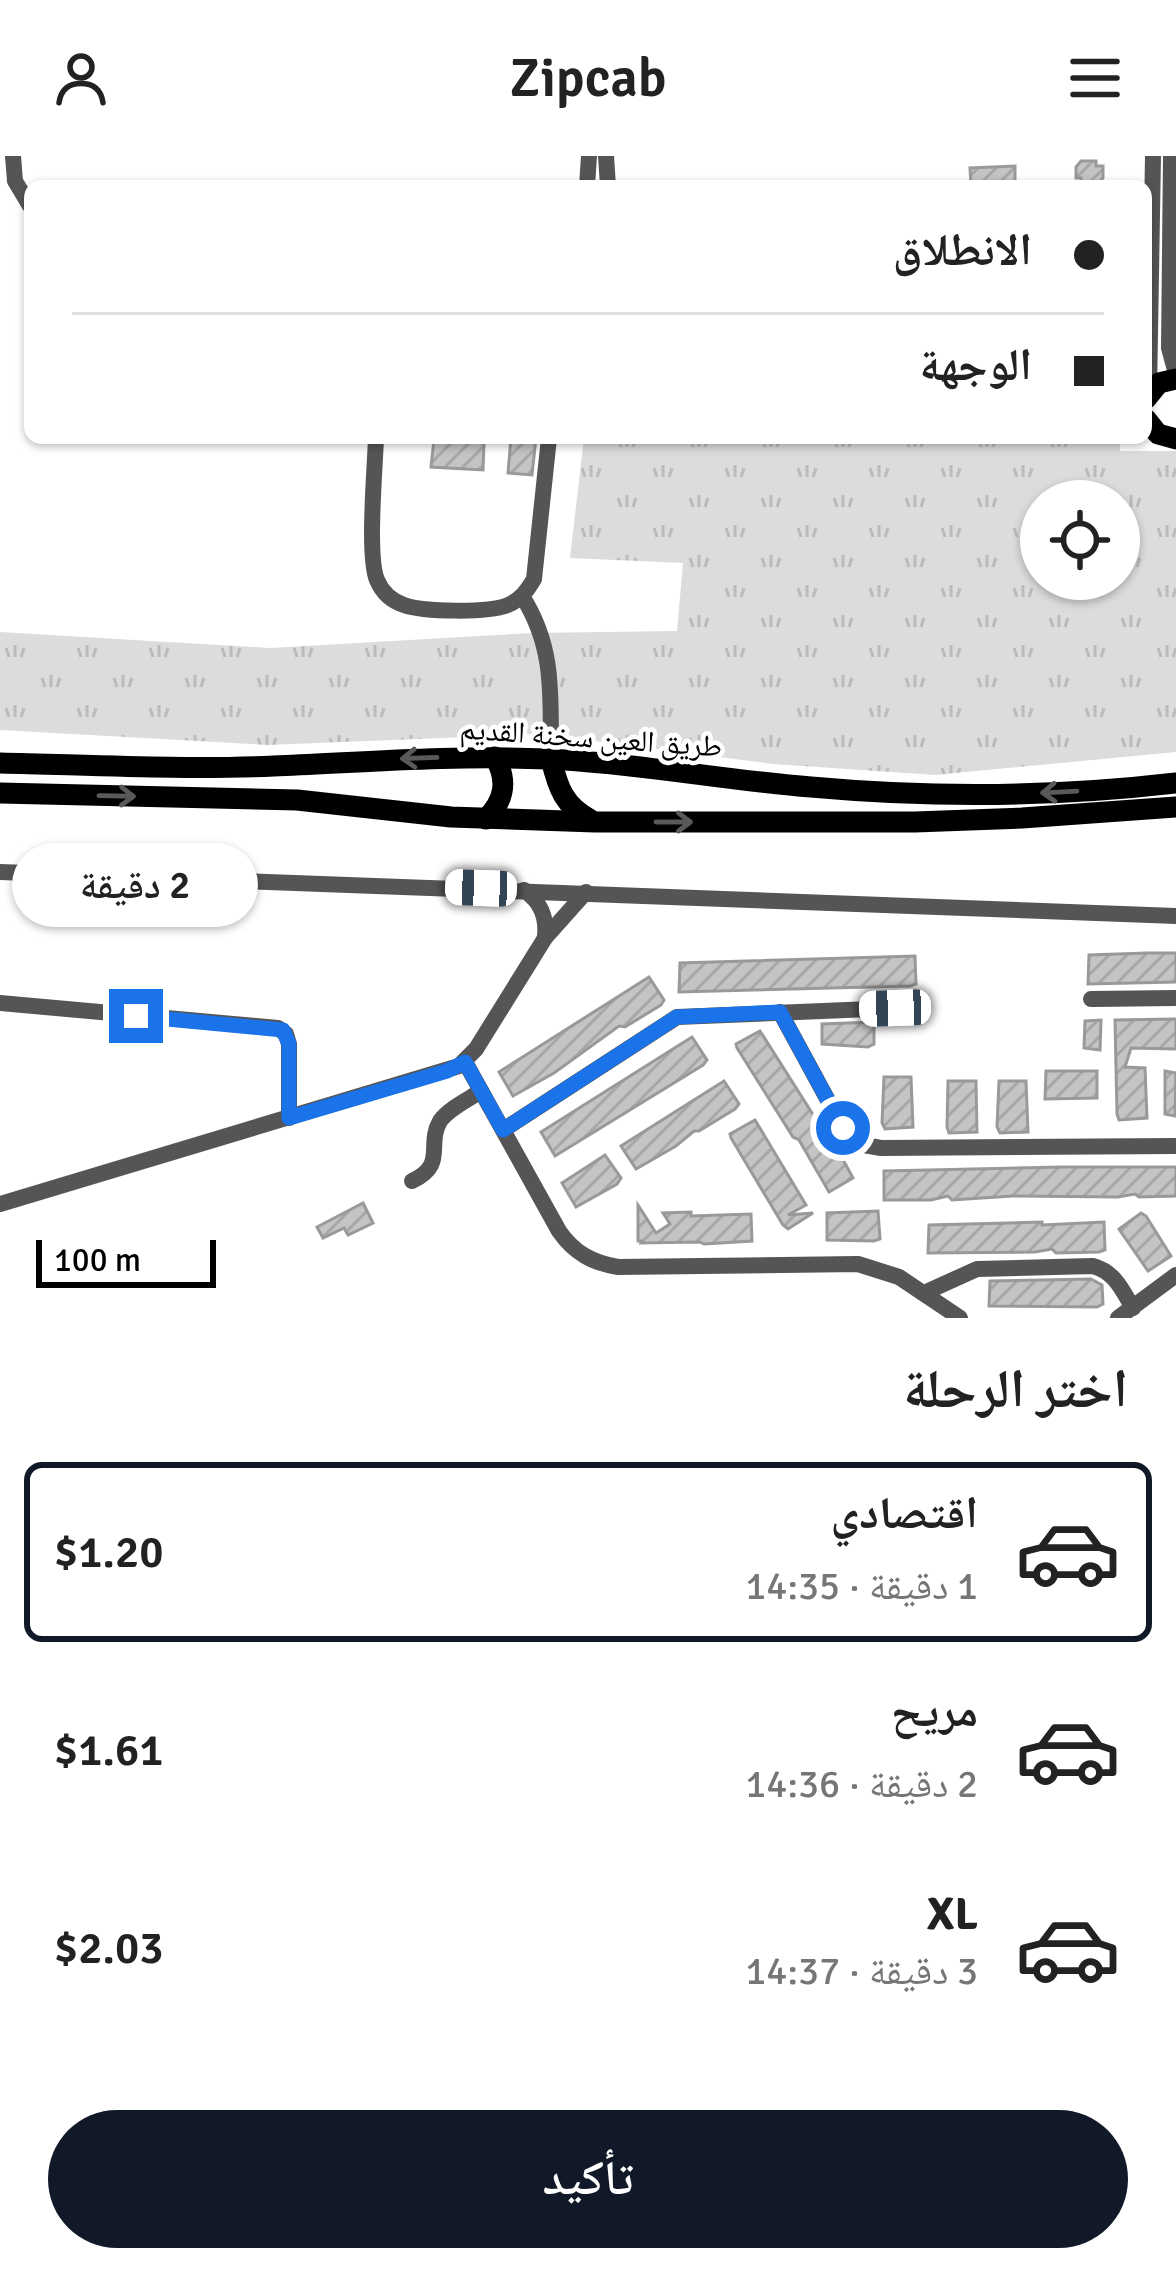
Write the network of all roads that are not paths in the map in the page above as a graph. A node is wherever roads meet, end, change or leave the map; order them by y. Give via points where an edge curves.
1 (13, 156) edge
2 (1171, 156) edge
3 (24, 196) edge
4 (1176, 376) edge
5 (376, 444) edge
6 (548, 444) edge
7 (522, 596) junction
8 (495, 758) junction
9 (551, 759) junction
10 (0, 763) edge
11 (1176, 783) edge
12 (0, 793) edge
13 (1175, 808) edge
14 (486, 819) junction
15 (595, 822) junction
16 (0, 872) edge
17 (524, 890) junction
18 (586, 892) junction
19 (1176, 916) edge
20 (545, 938) junction
21 (1176, 998) edge
22 (1091, 999) dead end
23 (0, 1003) edge
24 (895, 1008) dead end
25 (780, 1012) junction
26 (465, 1062) junction
27 (481, 1091) junction
28 (289, 1118) junction
29 (503, 1130) junction
30 (1176, 1146) edge
31 (412, 1181) dead end
32 (0, 1204) edge
33 (1176, 1275) edge
34 (924, 1293) junction
35 (1126, 1313) edge
36 (960, 1318) edge

1 - 3 street
2 - 4 street via 1169,348
5 - 7 street via 373,561 387,595 412,607 484,609
6 - 7 street via 536,569
7 - 9 street via 547,652
8 - 9 main road, طريق العين سخنة القديم
8 -> 10 main road, طريق العين سخنة القديم via 206,768
8 - 14 main road via 502,797
11 -> 9 main road, طريق العين سخنة القديم via 924,794
9 - 15 main road via 568,804
12 -> 14 main road via 297,800
15 -> 13 main road via 915,822
14 - 15 main road
16 - 17 street
17 - 18 street
17 - 20 street via 541,907
18 - 19 street
18 - 20 street
20 - 26 street
21 - 22 street
23 - 28 street via 278,1028 289,1039
24 - 25 street
25 - 29 street via 677,1017
25 - 30 street via 843,1128 864,1145
26 - 27 street
26 - 28 street
27 - 29 street
27 - 31 street via 442,1119 429,1170
28 - 32 street
29 - 34 street via 562,1238 592,1261 858,1264
33 - 35 street
34 - 35 street via 976,1269 1093,1266 1114,1276
34 - 36 street

